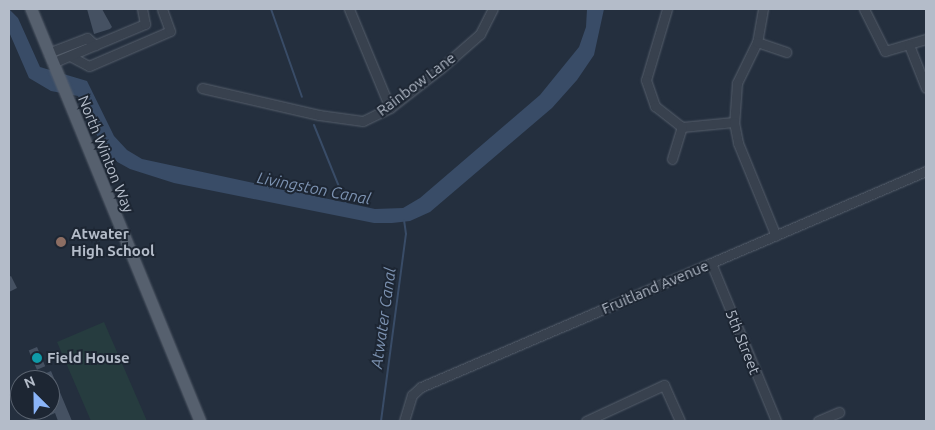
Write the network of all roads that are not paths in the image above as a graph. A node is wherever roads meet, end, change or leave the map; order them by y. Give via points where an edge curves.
1 (31, 9) edge
2 (142, 9) edge
3 (162, 9) edge
4 (349, 9) edge
5 (493, 9) edge
6 (667, 9) edge
7 (763, 9) edge
8 (864, 9) edge
9 (926, 39) edge
10 (757, 42) junction
11 (95, 45) junction
12 (909, 46) junction
13 (786, 52) dead end
14 (70, 56) junction
15 (52, 61) junction
16 (202, 88) dead end
17 (926, 88) edge
18 (390, 108) junction
19 (734, 122) junction
20 (682, 127) junction
21 (672, 159) dead end
22 (926, 171) edge
23 (776, 236) junction
24 (711, 263) junction
25 (839, 412) dead end
26 (586, 420) edge
27 (200, 421) edge
28 (404, 421) edge
29 (680, 421) edge
30 (776, 421) edge
31 (818, 421) edge

1 - 15 main road, North Winton Way
2 - 11 street via 145,24
3 - 14 street via 170,31 89,66
4 - 18 street
5 - 18 street, Rainbow Lane via 480,34
6 - 20 street via 646,80 655,106
7 - 10 street
8 - 12 street via 885,51
9 - 12 street
10 - 13 street
10 - 19 street via 737,83
11 - 14 street
11 - 15 street via 87,38
12 - 17 street
14 - 15 street
15 - 27 main road, North Winton Way
16 - 18 street, Rainbow Lane via 348,120 363,121
19 - 20 street
19 - 23 street via 738,143
20 - 21 street
22 - 23 street, Fruitland Avenue
23 - 24 street, Fruitland Avenue
24 - 28 street, Fruitland Avenue via 421,387 412,396
24 - 30 street, 5th Street
25 - 31 street
26 - 29 street via 664,385

